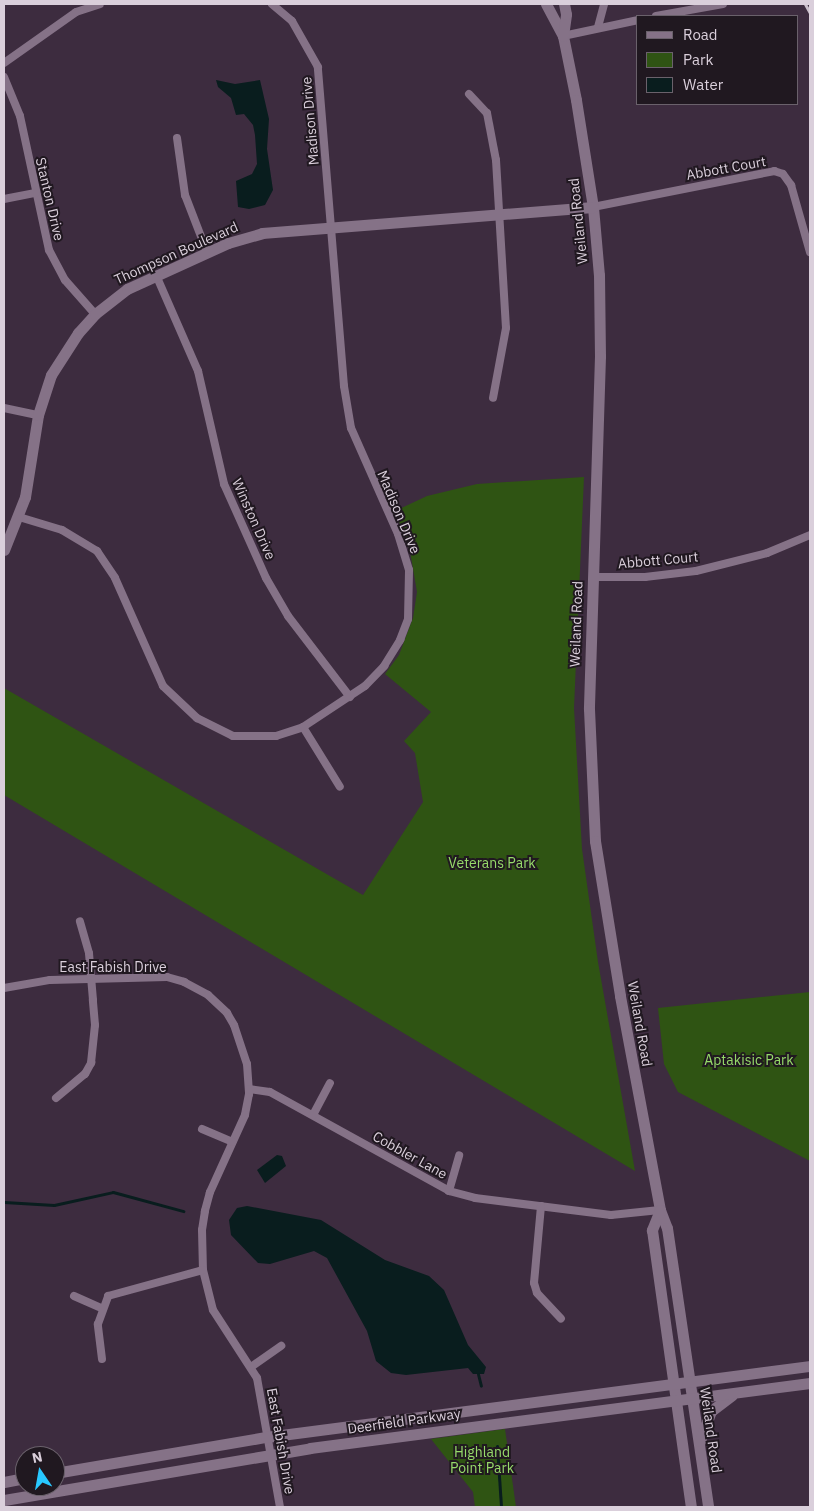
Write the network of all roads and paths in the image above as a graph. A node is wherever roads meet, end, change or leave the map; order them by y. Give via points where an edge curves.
1 (100, 4) edge
2 (272, 4) edge
3 (546, 4) edge
4 (564, 4) edge
5 (604, 4) edge
6 (723, 4) edge
7 (662, 15) edge
8 (636, 20) edge
9 (598, 27) junction
10 (563, 36) junction
11 (4, 63) edge
12 (4, 77) edge
13 (468, 94) dead end
14 (177, 138) dead end
15 (35, 193) junction
16 (4, 199) edge
17 (593, 207) junction
18 (500, 214) junction
19 (332, 226) junction
20 (208, 252) junction
21 (810, 252) edge
22 (156, 275) junction
23 (95, 314) junction
24 (493, 398) dead end
25 (4, 408) edge
26 (38, 415) junction
27 (19, 517) junction
28 (810, 536) edge
29 (4, 550) edge
30 (593, 577) junction
31 (350, 697) junction
32 (303, 727) junction
33 (340, 787) dead end
34 (80, 922) dead end
35 (92, 979) junction
36 (4, 988) edge
37 (330, 1083) dead end
38 (249, 1089) junction
39 (56, 1098) dead end
40 (313, 1115) junction
41 (202, 1129) dead end
42 (232, 1142) junction
43 (459, 1155) dead end
44 (449, 1191) junction
45 (541, 1206) junction
46 (660, 1210) junction
47 (203, 1270) junction
48 (74, 1296) dead end
49 (101, 1308) junction
50 (561, 1319) dead end
51 (281, 1346) dead end
52 (102, 1359) dead end
53 (810, 1366) edge
54 (251, 1367) junction
55 (689, 1383) junction
56 (810, 1383) edge
57 (674, 1384) junction
58 (739, 1392) junction
59 (691, 1398) junction
60 (676, 1400) junction
61 (266, 1437) junction
62 (699, 1448) junction
63 (271, 1454) junction
64 (65, 1471) edge
65 (4, 1500) edge
66 (280, 1507) edge
67 (691, 1507) edge
68 (708, 1507) edge

1 - 11 street via 76,12
2 - 19 street, Madison Drive via 292,20 318,67
3 - 10 main road
4 - 10 main road
5 - 9 street
6 - 7 street
8 - 9 street
9 - 10 street
10 - 17 main road, Weiland Road
12 - 15 street, Stanton Drive via 20,116
13 - 18 street via 487,113
14 - 20 street via 185,194
15 - 16 street
15 - 23 street, Stanton Drive via 56,266
17 - 18 main road, Thompson Boulevard
17 - 21 street, Abbott Court via 774,171 783,174 791,185
17 - 30 main road, Weiland Road via 600,356
18 - 19 main road, Thompson Boulevard
18 - 24 street via 506,328
19 - 20 main road, Thompson Boulevard via 247,236
19 - 31 street, Madison Drive via 344,386 351,428 404,550 411,593 408,619 392,655 365,686
20 - 22 main road, Thompson Boulevard
22 - 23 main road, Thompson Boulevard via 127,289
22 - 31 street, Winston Drive via 198,371 224,484 266,578 288,616
23 - 26 main road, Thompson Boulevard via 59,361
25 - 26 street
26 - 27 main road, Thompson Boulevard
27 - 29 main road, Thompson Boulevard
27 - 32 street, Madison Drive via 62,530 97,551 115,578 163,686 197,718 215,729 248,738 276,736
28 - 30 street, Abbott Court via 768,553 696,571 645,577
30 - 46 main road, Weiland Road via 589,709 595,841
31 - 32 street, Madison Drive
32 - 33 street
34 - 35 street
35 - 36 street, East Fabish Drive via 50,980
35 - 38 street, East Fabish Drive via 167,977 208,995 227,1013 234,1025 247,1064
35 - 39 street via 95,1026 91,1063 85,1074
37 - 40 street
38 - 40 street, Cobbler Lane via 270,1092
38 - 42 street, East Fabish Drive via 245,1115
40 - 44 street, Cobbler Lane
41 - 42 street
42 - 47 street, East Fabish Drive via 205,1211
43 - 44 street
44 - 45 street, Cobbler Lane via 475,1198
45 - 46 street, Cobbler Lane via 611,1215
45 - 50 street via 534,1283 537,1293
46 - 55 main road, Weiland Road via 667,1228
46 - 57 main road, Weiland Road via 652,1230
47 - 49 street via 122,1290 108,1296
47 - 54 street, East Fabish Drive via 213,1310
48 - 49 street
49 - 52 street via 98,1324
51 - 54 street
53 - 55 main road, Deerfield Parkway
54 - 61 street, East Fabish Drive via 261,1392
55 - 57 main road, Deerfield Parkway
55 - 59 main road, Weiland Road
56 - 58 main road, Deerfield Parkway
57 - 60 main road, Weiland Road
57 - 61 main road, Deerfield Parkway
58 - 59 main road, Deerfield Parkway
58 - 62 main road via 711,1411
59 - 60 main road, Deerfield Parkway
59 - 62 main road, Weiland Road
60 - 63 main road, Deerfield Parkway
60 - 67 main road, Weiland Road
61 - 63 street, East Fabish Drive
61 - 64 main road, Deerfield Parkway
62 - 68 main road, Weiland Road
63 - 65 main road, Deerfield Parkway
63 - 66 street, East Fabish Drive

